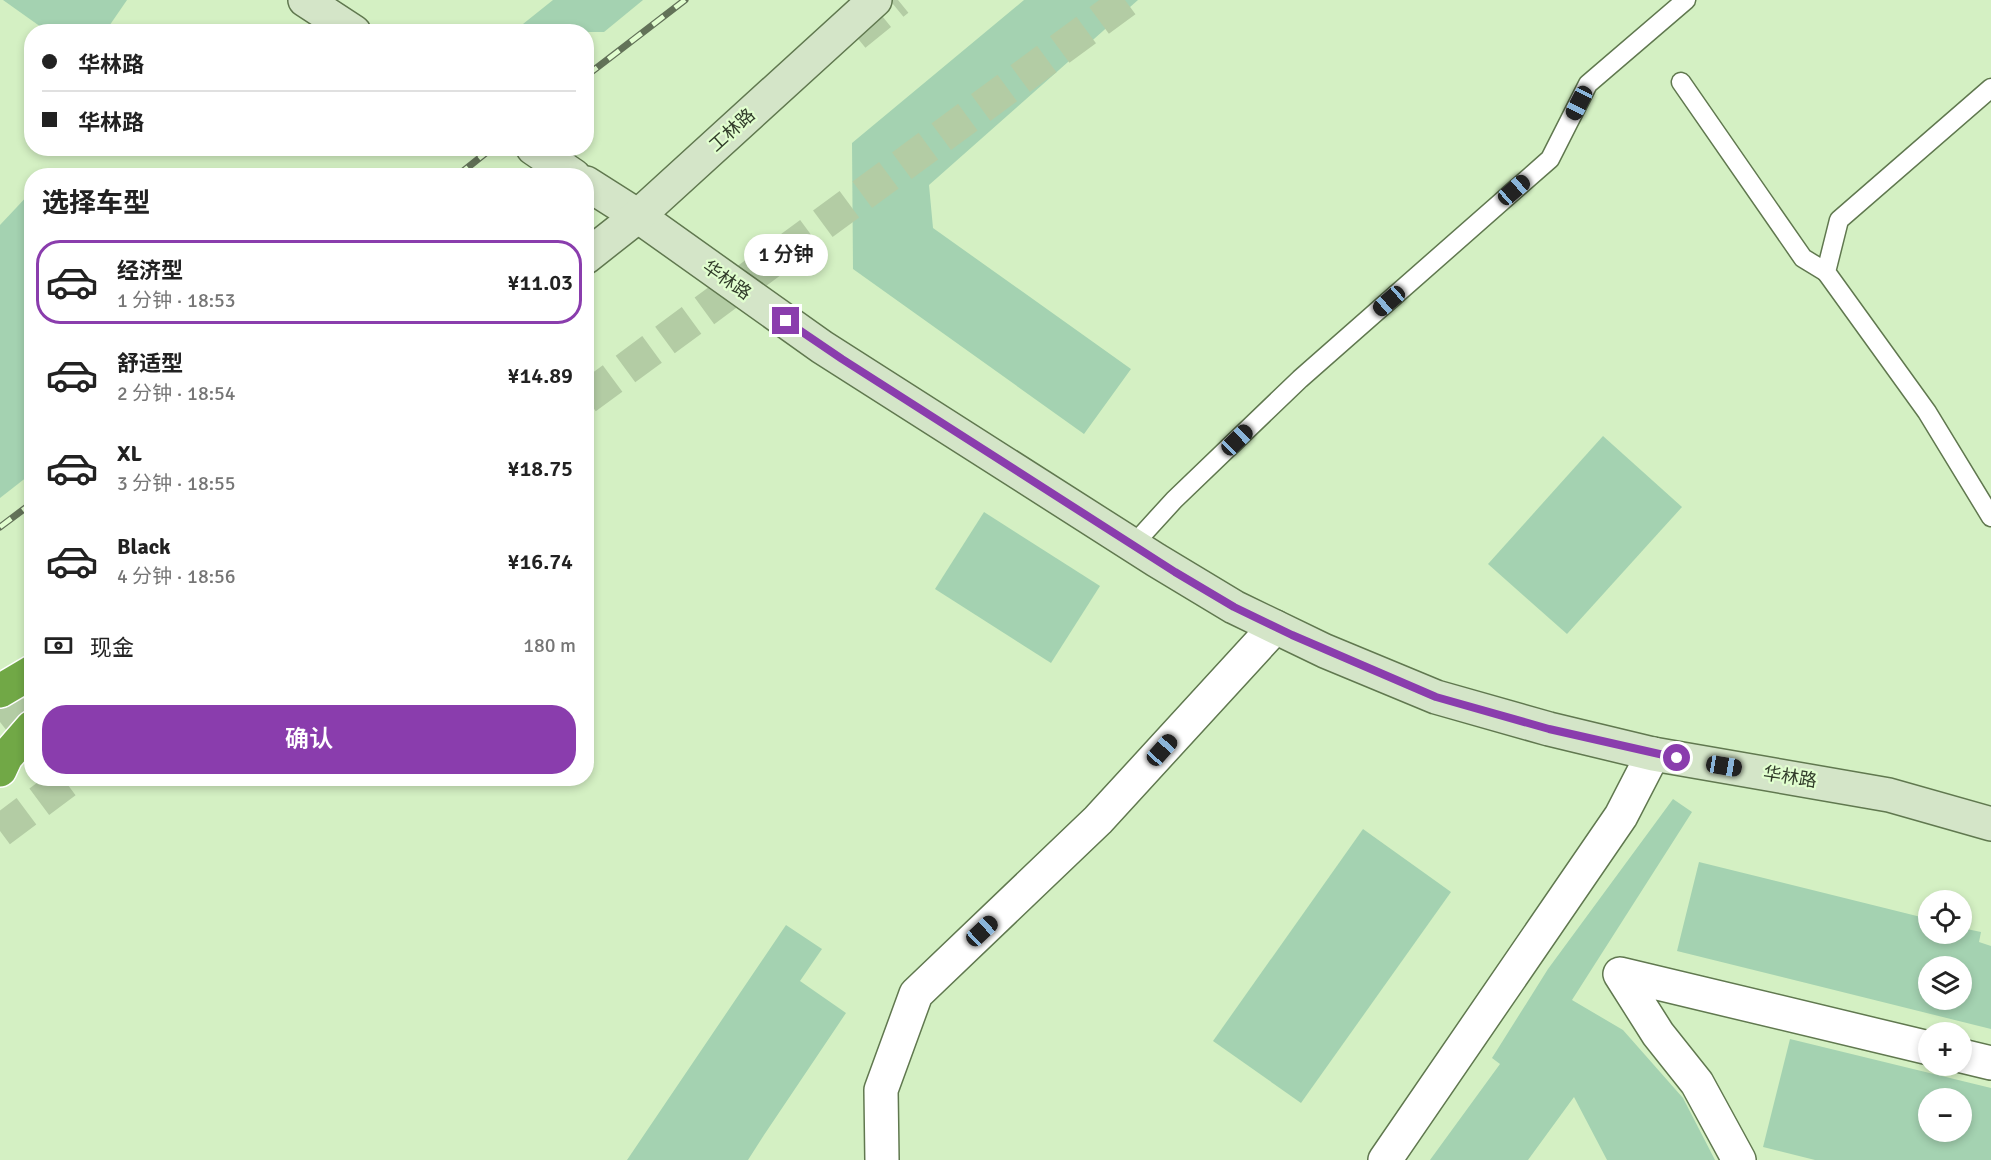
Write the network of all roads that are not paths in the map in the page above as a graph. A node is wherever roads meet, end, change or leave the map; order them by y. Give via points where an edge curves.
1 (305, 0) edge
2 (875, 0) edge
3 (1686, 0) edge
4 (342, 24) edge
5 (1681, 82) dead end
6 (1991, 88) edge
7 (545, 156) edge
8 (562, 168) edge
9 (594, 188) edge
10 (638, 216) junction
11 (594, 251) edge
12 (1826, 272) junction
13 (1991, 517) edge
14 (1133, 545) junction
15 (1275, 627) junction
16 (24, 677) edge
17 (0, 691) edge
18 (24, 736) edge
19 (1653, 754) junction
20 (0, 771) edge
21 (1991, 824) edge
22 (1918, 1045) edge
23 (1972, 1058) edge
24 (1991, 1063) edge
25 (882, 1160) edge
26 (1385, 1160) edge
27 (1739, 1160) edge

1 - 4 street
2 - 10 street, 工林路
3 - 14 lane via 1588,84 1550,159 1300,380 1174,500
5 - 12 lane via 1803,258
6 - 12 lane via 1839,220
7 - 8 street
9 - 10 street, 华林路
10 - 11 street, 工林路
10 - 14 street, 华林路 via 822,347
12 - 13 lane via 1927,412
14 - 15 street, 华林路 via 1234,607
15 - 19 street, 华林路 via 1436,697
15 - 25 street via 1098,820 916,994 881,1090
16 - 17 highway
18 - 20 highway via 6,757
19 - 21 street, 华林路 via 1889,795
19 - 26 street via 1621,816
22 - 27 street via 1620,975 1658,1034 1697,1083
23 - 24 street

